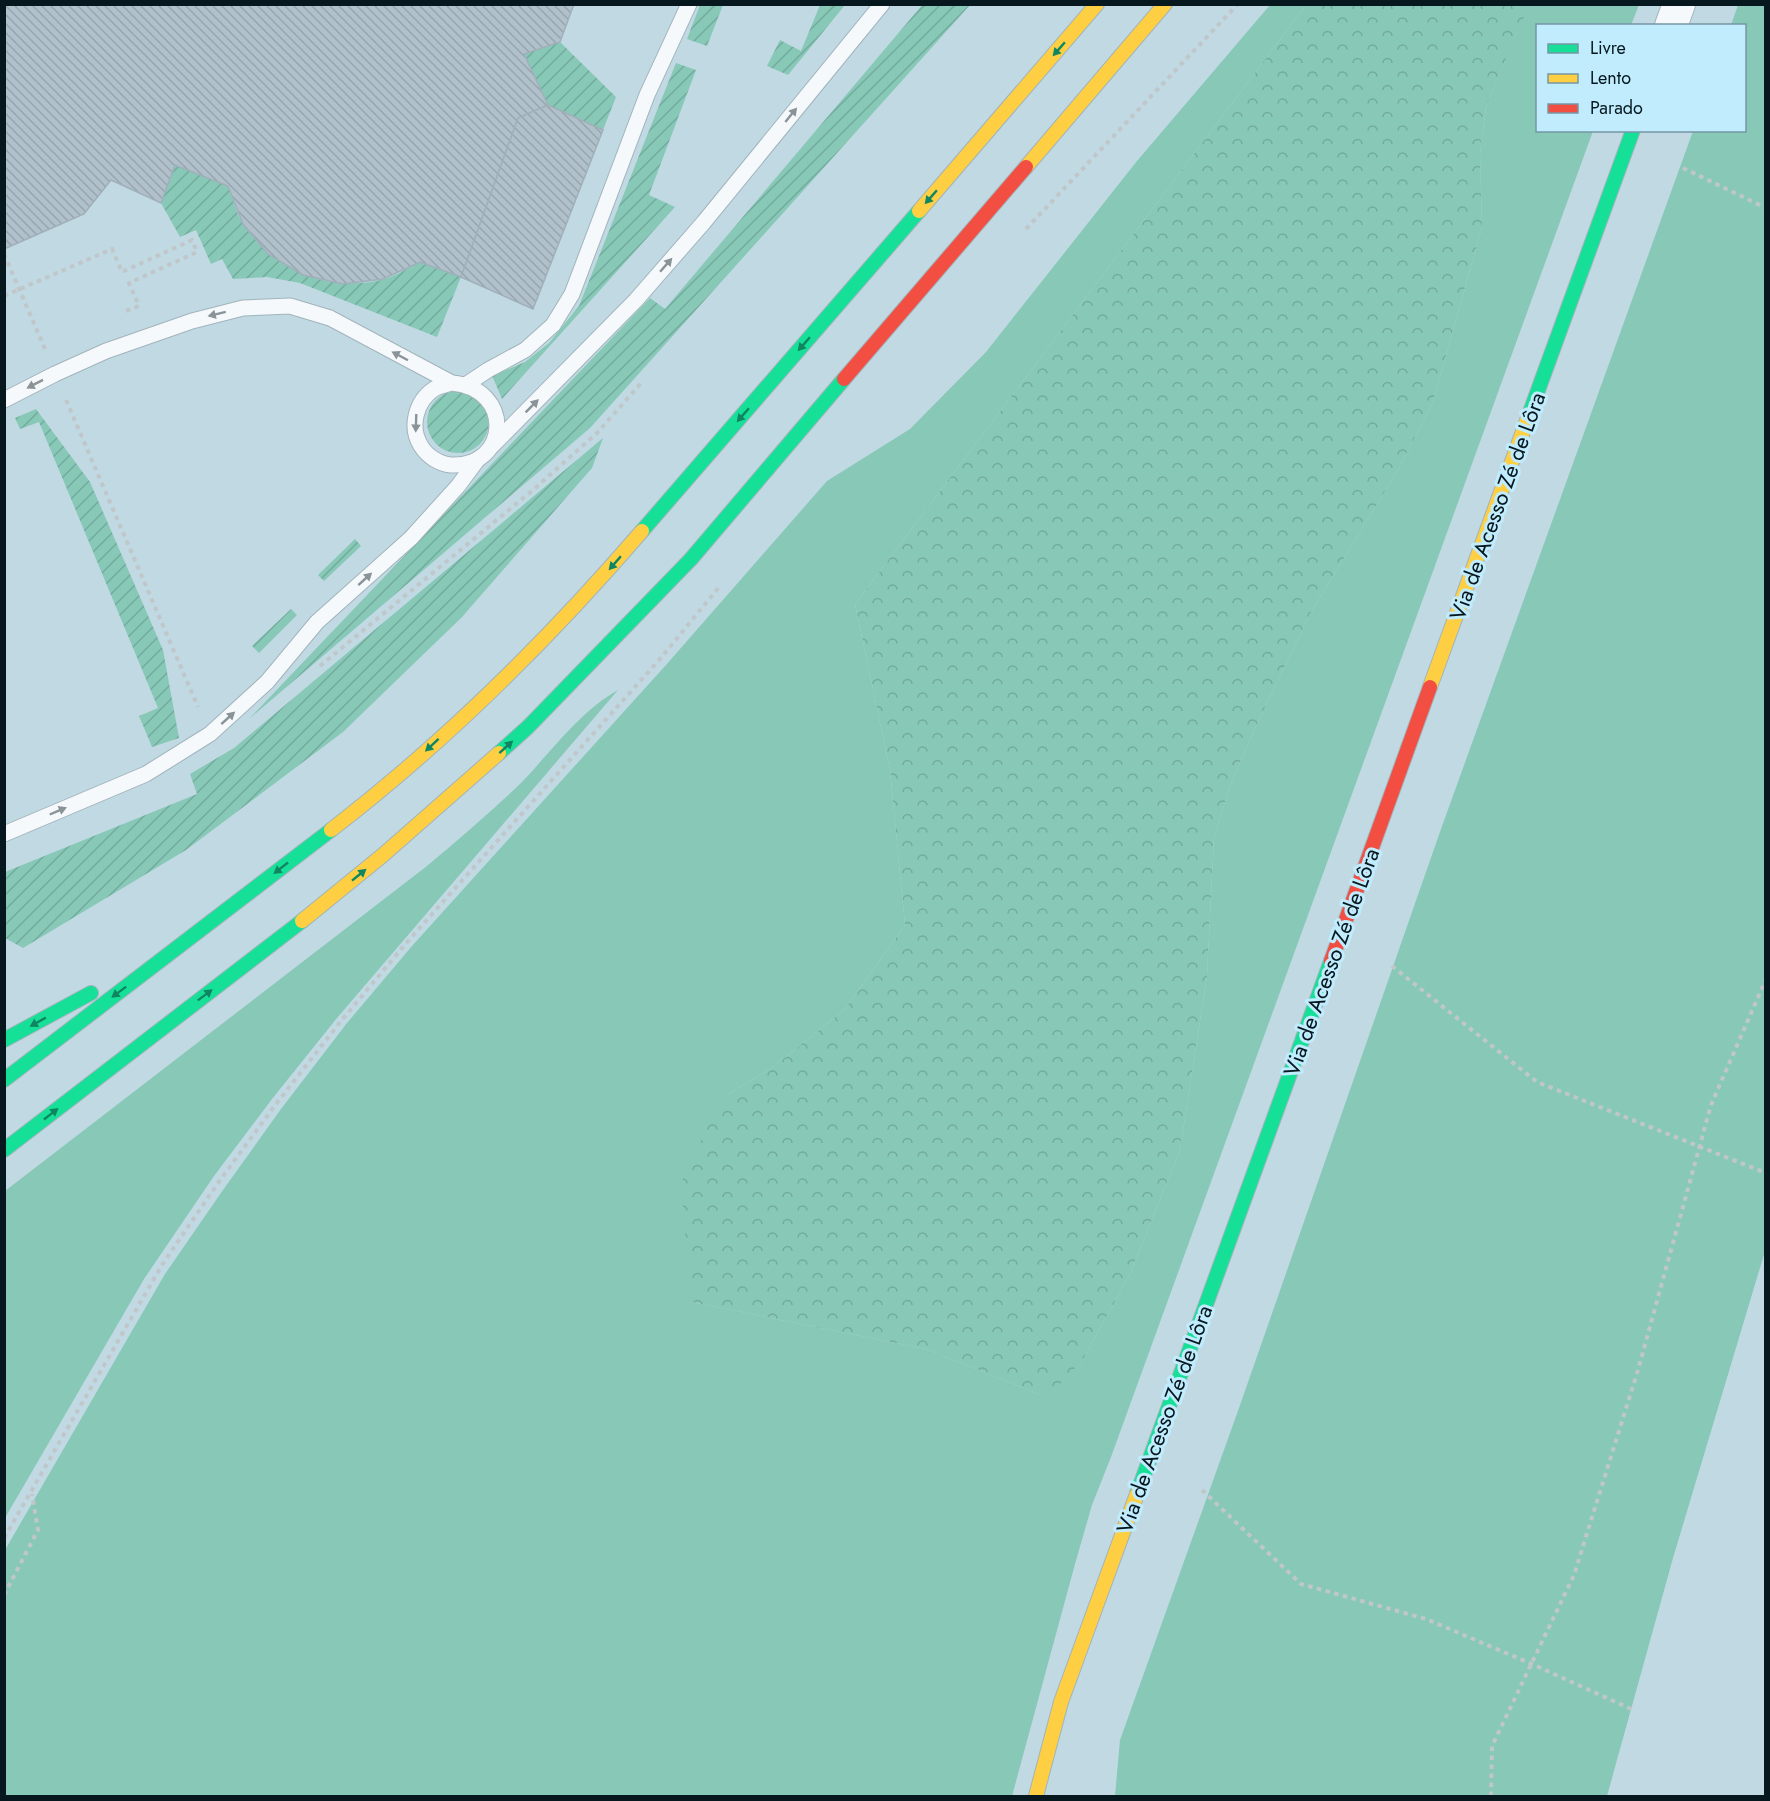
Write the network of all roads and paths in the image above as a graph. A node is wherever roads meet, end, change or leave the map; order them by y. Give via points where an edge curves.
1 (689, 4) edge
2 (882, 4) edge
3 (1097, 4) edge
4 (1165, 4) edge
5 (1238, 4) edge
6 (1679, 4) edge
7 (1672, 24) edge
8 (1632, 132) edge
9 (1683, 168) dead end
10 (1766, 208) edge
11 (1020, 235) dead end
12 (4, 254) edge
13 (129, 283) dead end
14 (19, 289) junction
15 (4, 296) edge
16 (55, 374) junction
17 (643, 381) dead end
18 (459, 384) junction
19 (4, 400) edge
20 (491, 447) junction
21 (478, 459) junction
22 (660, 659) dead end
23 (316, 669) dead end
24 (210, 734) junction
25 (4, 834) edge
26 (182, 943) junction
27 (1392, 966) dead end
28 (1766, 979) edge
29 (4, 1040) edge
30 (4, 1080) edge
31 (1699, 1148) junction
32 (4, 1150) edge
33 (1766, 1173) edge
34 (1202, 1491) dead end
35 (32, 1492) junction
36 (4, 1538) edge
37 (4, 1595) edge
38 (1532, 1664) junction
39 (1631, 1709) dead end
40 (1036, 1797) edge
41 (1491, 1797) edge

1 - 18 lane via 647,95 572,294 553,325 532,344
20 -> 2 lane via 636,300
3 -> 26 main road via 587,595 423,753 341,822
32 -> 4 main road via 383,855 528,727 691,559
5 - 11 path
6 - 7 street
8 - 40 main road, Via de Acesso Zé de Lôra via 1061,1702
9 - 10 path
12 - 14 path
13 - 14 path via 197,252 192,240 122,272 112,249
14 - 15 path
14 - 16 path
18 -> 16 lane via 330,318 290,306 243,308 192,321 106,351
16 -> 19 lane
16 - 24 path
17 - 23 path via 597,433 533,490
18 - 20 lane via 481,392 491,403 497,418
18 -> 21 lane via 436,388 423,399 416,414 415,430 420,446 431,458 447,465 464,465
20 - 21 lane
24 -> 21 lane via 267,682 317,622 411,538
22 - 35 path via 408,941 276,1104 162,1265
25 -> 24 lane via 146,774
26 -> 29 main road
26 -> 30 main road
27 - 31 path via 1537,1082
28 - 31 path via 1711,1104
31 - 33 path
31 - 38 path via 1638,1370 1574,1575
34 - 38 path via 1301,1584 1426,1619
35 - 36 path
35 - 37 path via 38,1530
38 - 39 path
38 - 41 path via 1492,1746

